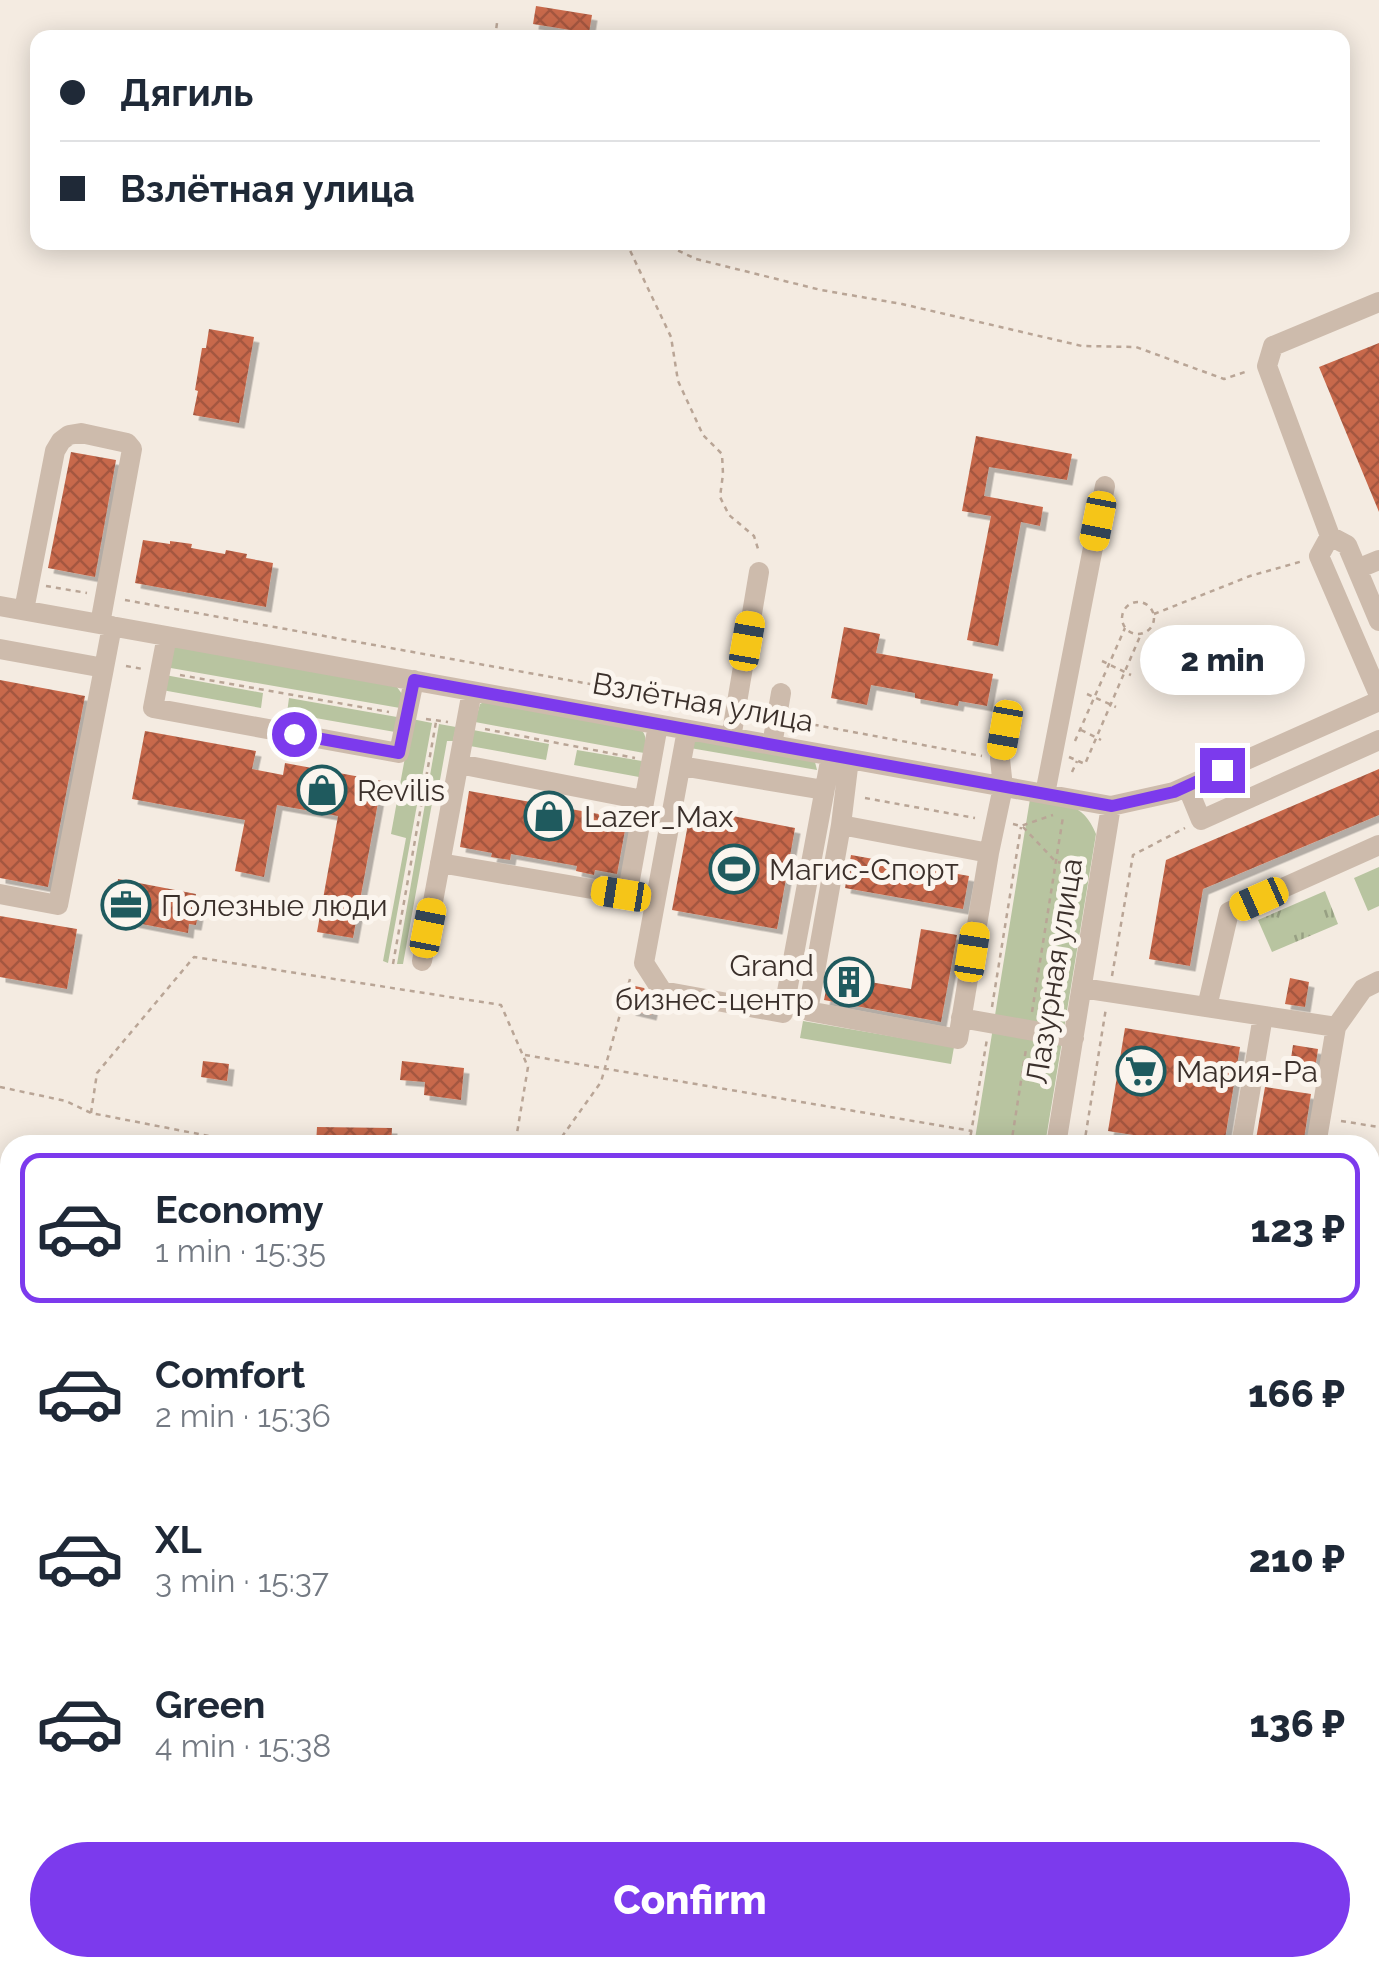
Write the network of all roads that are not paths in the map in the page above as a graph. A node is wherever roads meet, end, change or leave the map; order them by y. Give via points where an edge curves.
1 (1379, 302) edge
2 (1105, 486) dead end
3 (1330, 536) junction
4 (1379, 560) edge
5 (1357, 569) junction
6 (759, 572) road end
7 (0, 606) edge
8 (24, 610) junction
9 (1379, 620) edge
10 (106, 625) junction
11 (166, 636) junction
12 (0, 650) edge
13 (104, 668) junction
14 (414, 680) junction
15 (472, 691) junction
16 (780, 693) dead end
17 (1375, 701) edge
18 (658, 725) junction
19 (687, 730) junction
20 (1005, 730) dead end
21 (731, 738) junction
22 (1379, 739) edge
23 (772, 745) junction
24 (840, 757) junction
25 (458, 764) junction
26 (681, 766) junction
27 (1186, 786) junction
28 (1003, 787) junction
29 (834, 792) junction
30 (1045, 794) junction
31 (643, 800) junction
32 (1112, 806) junction
33 (841, 825) junction
34 (1379, 845) edge
35 (989, 853) junction
36 (440, 863) junction
37 (0, 894) edge
38 (422, 962) dead end
39 (1379, 981) edge
40 (1082, 988) junction
41 (1206, 1007) junction
42 (1263, 1016) junction
43 (962, 1018) junction
44 (1336, 1027) junction
45 (1074, 1038) junction
46 (1058, 1135) edge
47 (1243, 1135) edge
48 (1318, 1135) edge

1 - 3 street via 1273,346 1267,366
2 - 30 street via 1059,762
3 - 5 street via 1346,545
3 - 17 street via 1319,556
4 - 5 street
5 - 9 street
6 - 21 street
7 - 8 street, Взлётная улица
8 - 10 street, Взлётная улица
8 - 10 street via 55,451 60,441 81,433 132,449 105,596
10 - 11 street, Взлётная улица
10 - 13 street
11 - 14 street, Взлётная улица
11 - 14 street via 153,708 399,753
12 - 13 street
13 - 37 street via 58,905
14 - 15 street, Взлётная улица
15 - 18 street, Взлётная улица
15 - 25 street
16 - 23 street
17 - 22 street
17 - 27 street, Взлётная улица
18 - 19 street, Взлётная улица
18 - 31 street
19 - 21 street, Взлётная улица
19 - 26 street
20 - 28 street
21 - 23 street, Взлётная улица
22 - 27 street via 1202,820
23 - 24 street, Взлётная улица
24 - 28 street, Взлётная улица
24 - 29 street
25 - 31 street
25 - 36 street
26 - 29 street
26 - 29 street via 644,963 662,991 783,1013
27 - 32 street, Взлётная улица
28 - 30 street, Взлётная улица
28 - 35 street
29 - 33 street
30 - 32 street, Взлётная улица
31 - 36 street via 629,885 621,894
32 - 40 street, Лазурная улица
33 - 35 street
33 - 43 street via 808,1011 958,1039
34 - 41 street via 1229,912
35 - 43 street
36 - 38 street
39 - 44 street via 1363,989
40 - 41 street
40 - 45 street, Лазурная улица
41 - 42 street
42 - 44 street
42 - 47 street
43 - 45 street
44 - 48 street
45 - 46 street, Лазурная улица

